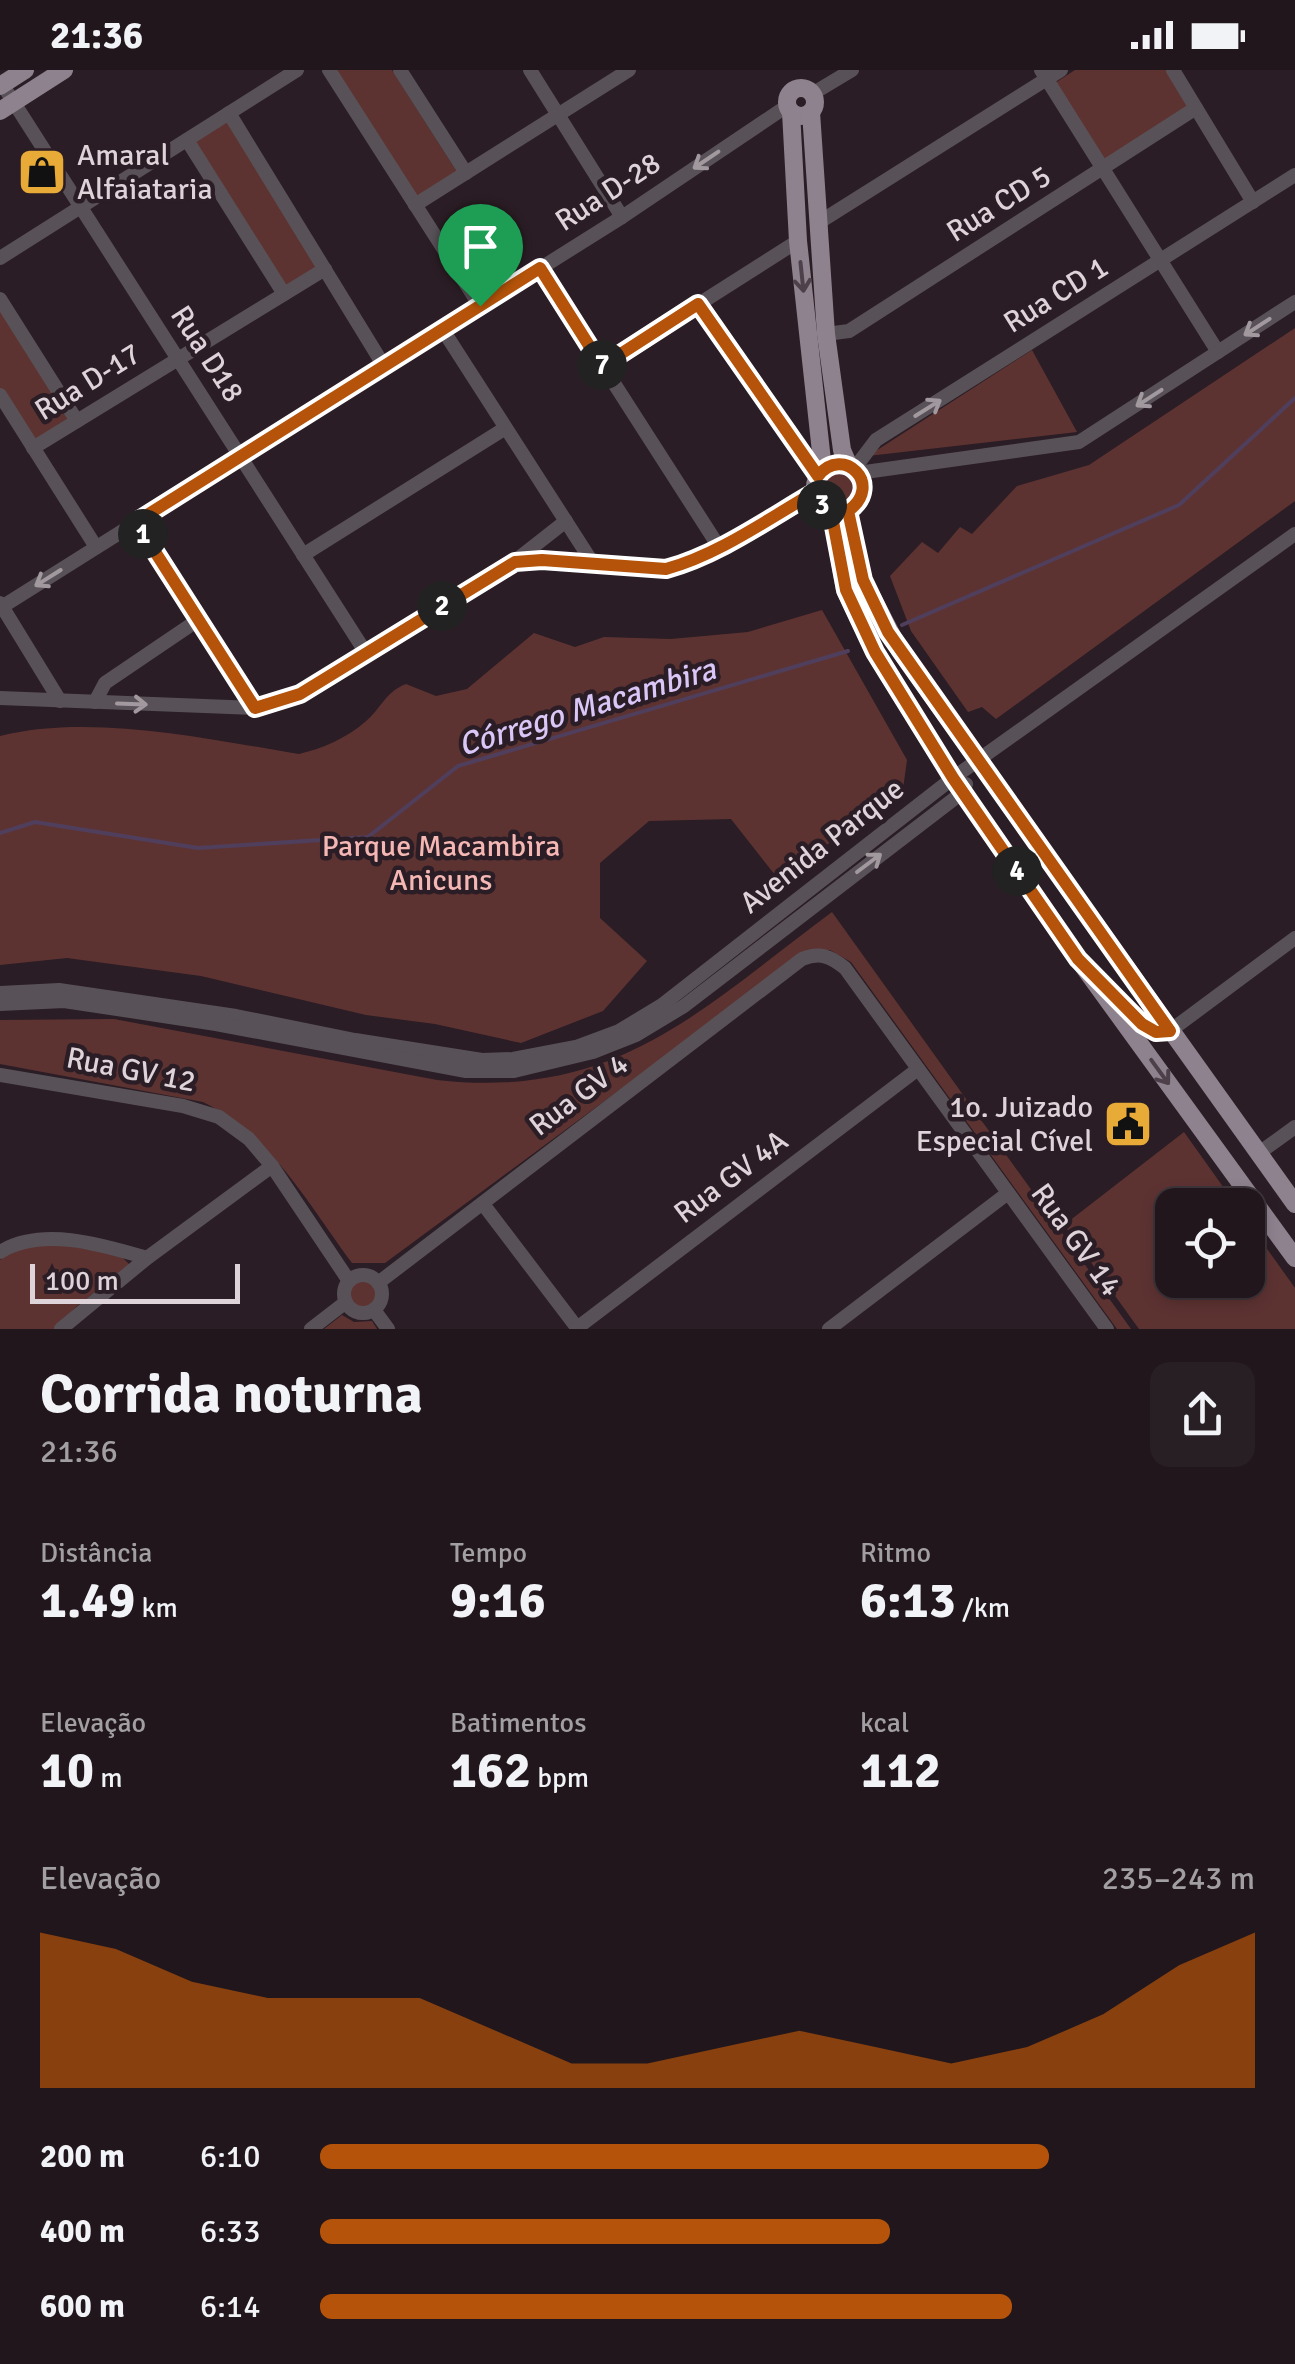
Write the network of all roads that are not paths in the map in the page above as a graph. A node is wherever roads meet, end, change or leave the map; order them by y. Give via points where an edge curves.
1 (24, 70) edge
2 (64, 70) edge
3 (297, 70) edge
4 (330, 70) edge
5 (400, 70) edge
6 (530, 70) edge
7 (629, 70) edge
8 (787, 70) edge
9 (852, 70) edge
10 (1061, 70) edge
11 (1173, 70) edge
12 (1044, 74) edge
13 (1, 85) edge
14 (800, 97) edge
15 (7, 106) edge
16 (1196, 108) junction
17 (230, 113) junction
18 (558, 114) junction
19 (187, 140) junction
20 (1104, 170) junction
21 (466, 173) junction
22 (1295, 175) edge
23 (1253, 202) junction
24 (415, 204) junction
25 (80, 207) junction
26 (622, 217) junction
27 (818, 223) junction
28 (798, 241) junction
29 (0, 258) edge
30 (1161, 262) junction
31 (540, 268) junction
32 (325, 269) junction
33 (284, 294) junction
34 (0, 299) edge
35 (1295, 302) edge
36 (698, 304) junction
37 (480, 306) junction
38 (442, 330) junction
39 (826, 334) junction
40 (1218, 352) junction
41 (178, 360) junction
42 (384, 366) junction
43 (602, 366) junction
44 (0, 396) edge
45 (77, 422) junction
46 (504, 428) junction
47 (34, 448) junction
48 (240, 457) junction
49 (854, 470) junction
50 (819, 480) junction
51 (839, 511) junction
52 (136, 522) junction
53 (566, 522) junction
54 (1295, 534) edge
55 (719, 547) junction
56 (96, 548) junction
57 (304, 555) junction
58 (515, 562) junction
59 (594, 564) junction
60 (1, 606) edge
61 (198, 620) junction
62 (366, 652) junction
63 (0, 698) edge
64 (60, 700) junction
65 (95, 702) junction
66 (255, 708) junction
67 (976, 762) junction
68 (958, 785) junction
69 (1295, 938) edge
70 (816, 954) joint
71 (1078, 959) junction
72 (0, 993) edge
73 (0, 1004) edge
74 (1170, 1031) junction
75 (918, 1069) junction
76 (0, 1075) edge
77 (1295, 1127) edge
78 (1259, 1153) junction
79 (272, 1166) junction
80 (1008, 1193) junction
81 (483, 1204) junction
82 (1295, 1204) edge
83 (0, 1252) edge
84 (148, 1258) junction
85 (1295, 1258) edge
86 (350, 1281) junction
87 (378, 1283) junction
88 (346, 1302) junction
89 (374, 1310) junction
90 (1103, 1324) edge
91 (62, 1329) edge
92 (311, 1329) edge
93 (388, 1329) edge
94 (578, 1329) edge
95 (829, 1329) edge
96 (1086, 1329) edge

1 - 13 main road
2 - 15 main road
3 - 17 street
4 - 24 street
5 - 21 street
6 - 18 street
7 - 18 street
8 - 14 main road
9 - 14 street, Rua D-28
10 - 12 street
11 - 16 street
12 - 20 street
12 - 27 street
13 - 15 street, Rua D18
14 -> 26 street, Rua D-28
14 - 27 main road
14 - 28 main road
15 - 25 street, Rua D18
16 - 20 street, Rua CD 5
16 - 23 street
17 - 19 street
17 - 32 street
18 - 21 street
18 - 26 street
19 - 25 street
19 - 33 street
20 - 30 street
20 - 39 street, Rua CD 5 via 849,331
21 - 24 street
22 - 23 street, Rua CD 1
23 - 30 street, Rua CD 1
24 - 37 street
25 - 29 street
25 - 41 street, Rua D18
26 - 31 street, Rua D-28
27 - 39 main road
28 - 36 street
28 -> 50 main road
30 - 40 street
49 -> 30 street, Rua CD 1 via 876,440
31 - 37 street, Rua D-28
31 - 43 street
32 - 33 street, Rua D-17
32 - 42 street
33 - 41 street, Rua D-17
34 - 45 street
35 -> 40 street
36 - 43 street
36 - 50 street
37 - 38 street, Rua D-28
38 - 42 street, Rua D-28
38 - 46 street
39 - 49 main road via 842,450
40 -> 49 street via 1079,442
41 - 45 street, Rua D-17
41 - 48 street, Rua D18
42 - 48 street, Rua D-28
43 - 55 street
44 - 47 street
45 - 47 street, Rua D-17
46 - 53 street
46 - 57 street
47 - 56 street
48 - 52 street, Rua D-28
48 - 57 street, Rua D18
49 - 50 main road via 840,464
49 - 51 main road via 862,495 857,505
50 - 51 main road via 823,507
50 - 55 street
51 - 67 main road via 888,632
51 - 68 main road via 846,590 875,652
52 - 56 street, Rua D-28
52 - 61 street
53 - 58 street
53 - 59 street
54 - 67 street
55 - 59 street via 666,569
56 -> 60 street, Rua D-28
57 - 62 street, Rua D18
58 - 59 street
58 - 62 street
60 - 64 street
61 - 65 street via 105,683
61 - 66 street
62 - 66 street via 300,694
63 - 64 street
64 - 65 street
65 -> 66 street
67 - 68 street, Avenida Parque
67 - 74 main road
68 - 71 main road
68 - 72 street, Avenida Parque via 662,1005 576,1047 482,1060 59,990
73 -> 68 street, Avenida Parque via 64,1000 466,1071 554,1064 636,1036 684,1006
69 - 74 street
70 - 75 street, Rua GV 14 via 845,968
70 - 81 street, Rua GV 4
71 - 74 main road via 1142,1024
71 -> 85 main road
74 - 78 main road
75 - 80 street, Rua GV 14
75 - 94 street, Rua GV 4A
76 - 79 street, Rua GV 12 via 219,1117
77 - 78 street
78 - 82 main road
79 - 84 street
79 - 86 street, Rua GV 12
80 - 90 street, Rua GV 14
80 - 95 street
81 - 87 street, Rua GV 4
81 - 94 street
83 - 84 street via 16,1242 64,1240
84 - 91 street
86 - 87 street via 364,1276
86 - 88 street
87 - 89 street via 382,1295
88 - 89 street via 358,1312
88 - 92 street
89 - 93 street
90 - 96 street

